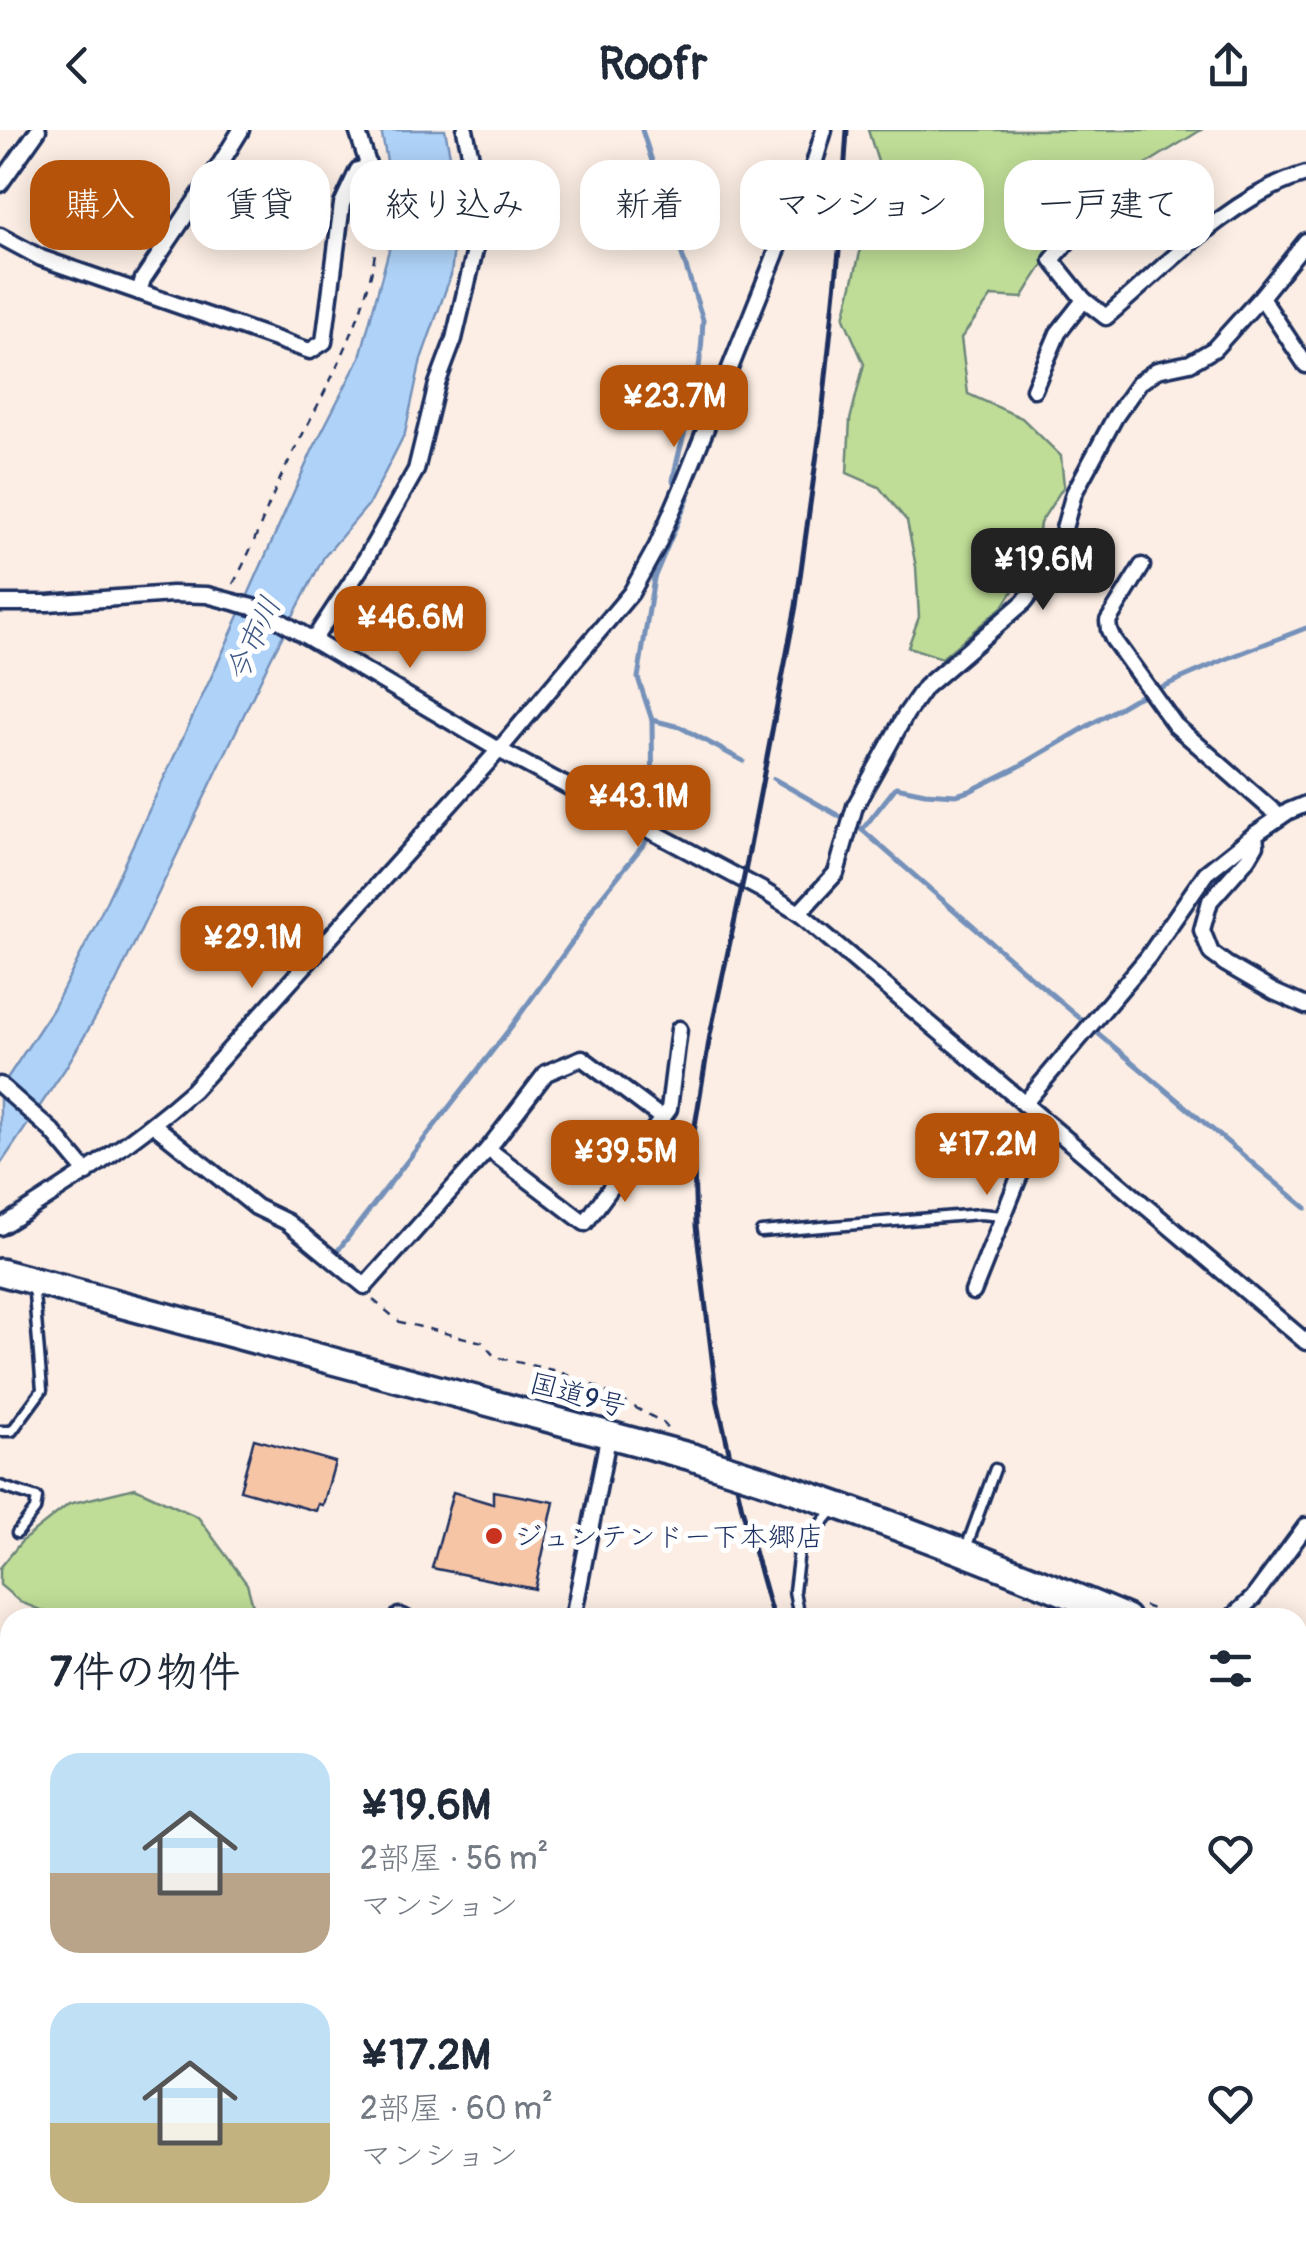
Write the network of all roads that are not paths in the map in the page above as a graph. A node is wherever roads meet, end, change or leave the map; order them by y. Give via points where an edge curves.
1 (38, 130) edge
2 (241, 130) edge
3 (357, 130) edge
4 (465, 130) edge
5 (824, 130) edge
6 (3, 174) edge
7 (1306, 174) edge
8 (1214, 224) edge
9 (0, 236) edge
10 (1306, 241) edge
11 (1060, 250) edge
12 (1183, 250) edge
13 (139, 292) junction
14 (1261, 297) junction
15 (1084, 300) junction
16 (1306, 365) edge
17 (1034, 389) dead end
18 (1142, 566) dead end
19 (0, 603) edge
20 (314, 640) junction
21 (499, 750) junction
22 (1306, 804) edge
23 (1280, 817) junction
24 (1254, 834) junction
25 (798, 913) junction
26 (1306, 1006) edge
27 (679, 1029) dead end
28 (0, 1084) edge
29 (1024, 1104) junction
30 (663, 1118) junction
31 (1044, 1121) junction
32 (154, 1125) junction
33 (488, 1148) junction
34 (87, 1173) junction
35 (1003, 1216) junction
36 (0, 1227) edge
37 (761, 1232) dead end
38 (0, 1272) edge
39 (27, 1279) junction
40 (973, 1292) dead end
41 (1306, 1342) edge
42 (0, 1431) edge
43 (609, 1433) junction
44 (995, 1469) dead end
45 (0, 1486) edge
46 (837, 1504) junction
47 (1306, 1526) edge
48 (16, 1533) dead end
49 (964, 1552) junction
50 (575, 1608) edge
51 (797, 1608) edge
52 (1101, 1608) edge
53 (1242, 1608) edge

1 - 6 street
2 - 13 street
3 - 13 street via 368,167 358,170 342,204 324,342 310,351
4 - 20 street via 475,250 416,470
5 - 21 street via 682,488 632,593
7 - 8 street via 1236,206
9 - 13 street via 41,258
10 - 14 street
11 - 15 street via 1052,260
12 - 15 street via 1106,316
14 - 16 street
14 - 25 street via 1214,349 1139,383 1074,493 1049,569 1024,602 925,686 855,806 836,873
15 - 17 street via 1058,333
18 - 23 street via 1108,630 1175,725
19 - 20 street via 172,594 226,599 260,609
20 - 21 street
21 - 25 street
21 - 32 street via 193,1090
22 - 23 street
23 - 24 street
24 - 26 street via 1256,845 1210,901 1202,930 1212,953 1226,964
24 - 29 street via 1206,873 1148,957
25 - 29 street
27 - 30 street
28 - 34 street
29 - 31 street
30 - 33 street via 582,1058 546,1073
30 - 33 street via 584,1223
31 - 35 street
31 - 41 street
32 - 33 street via 365,1286
32 - 34 street
34 - 36 street
35 - 37 lane
35 - 40 street
38 - 39 highway, 国道9号
39 - 42 lane via 42,1390 12,1431
39 - 43 highway, 国道9号
43 - 46 highway, 国道9号, bridge
43 - 50 street
44 - 49 lane
45 - 48 lane via 37,1498
46 - 49 highway, 国道9号
46 - 51 lane via 799,1551
47 - 53 street
49 - 52 highway, 国道9号

